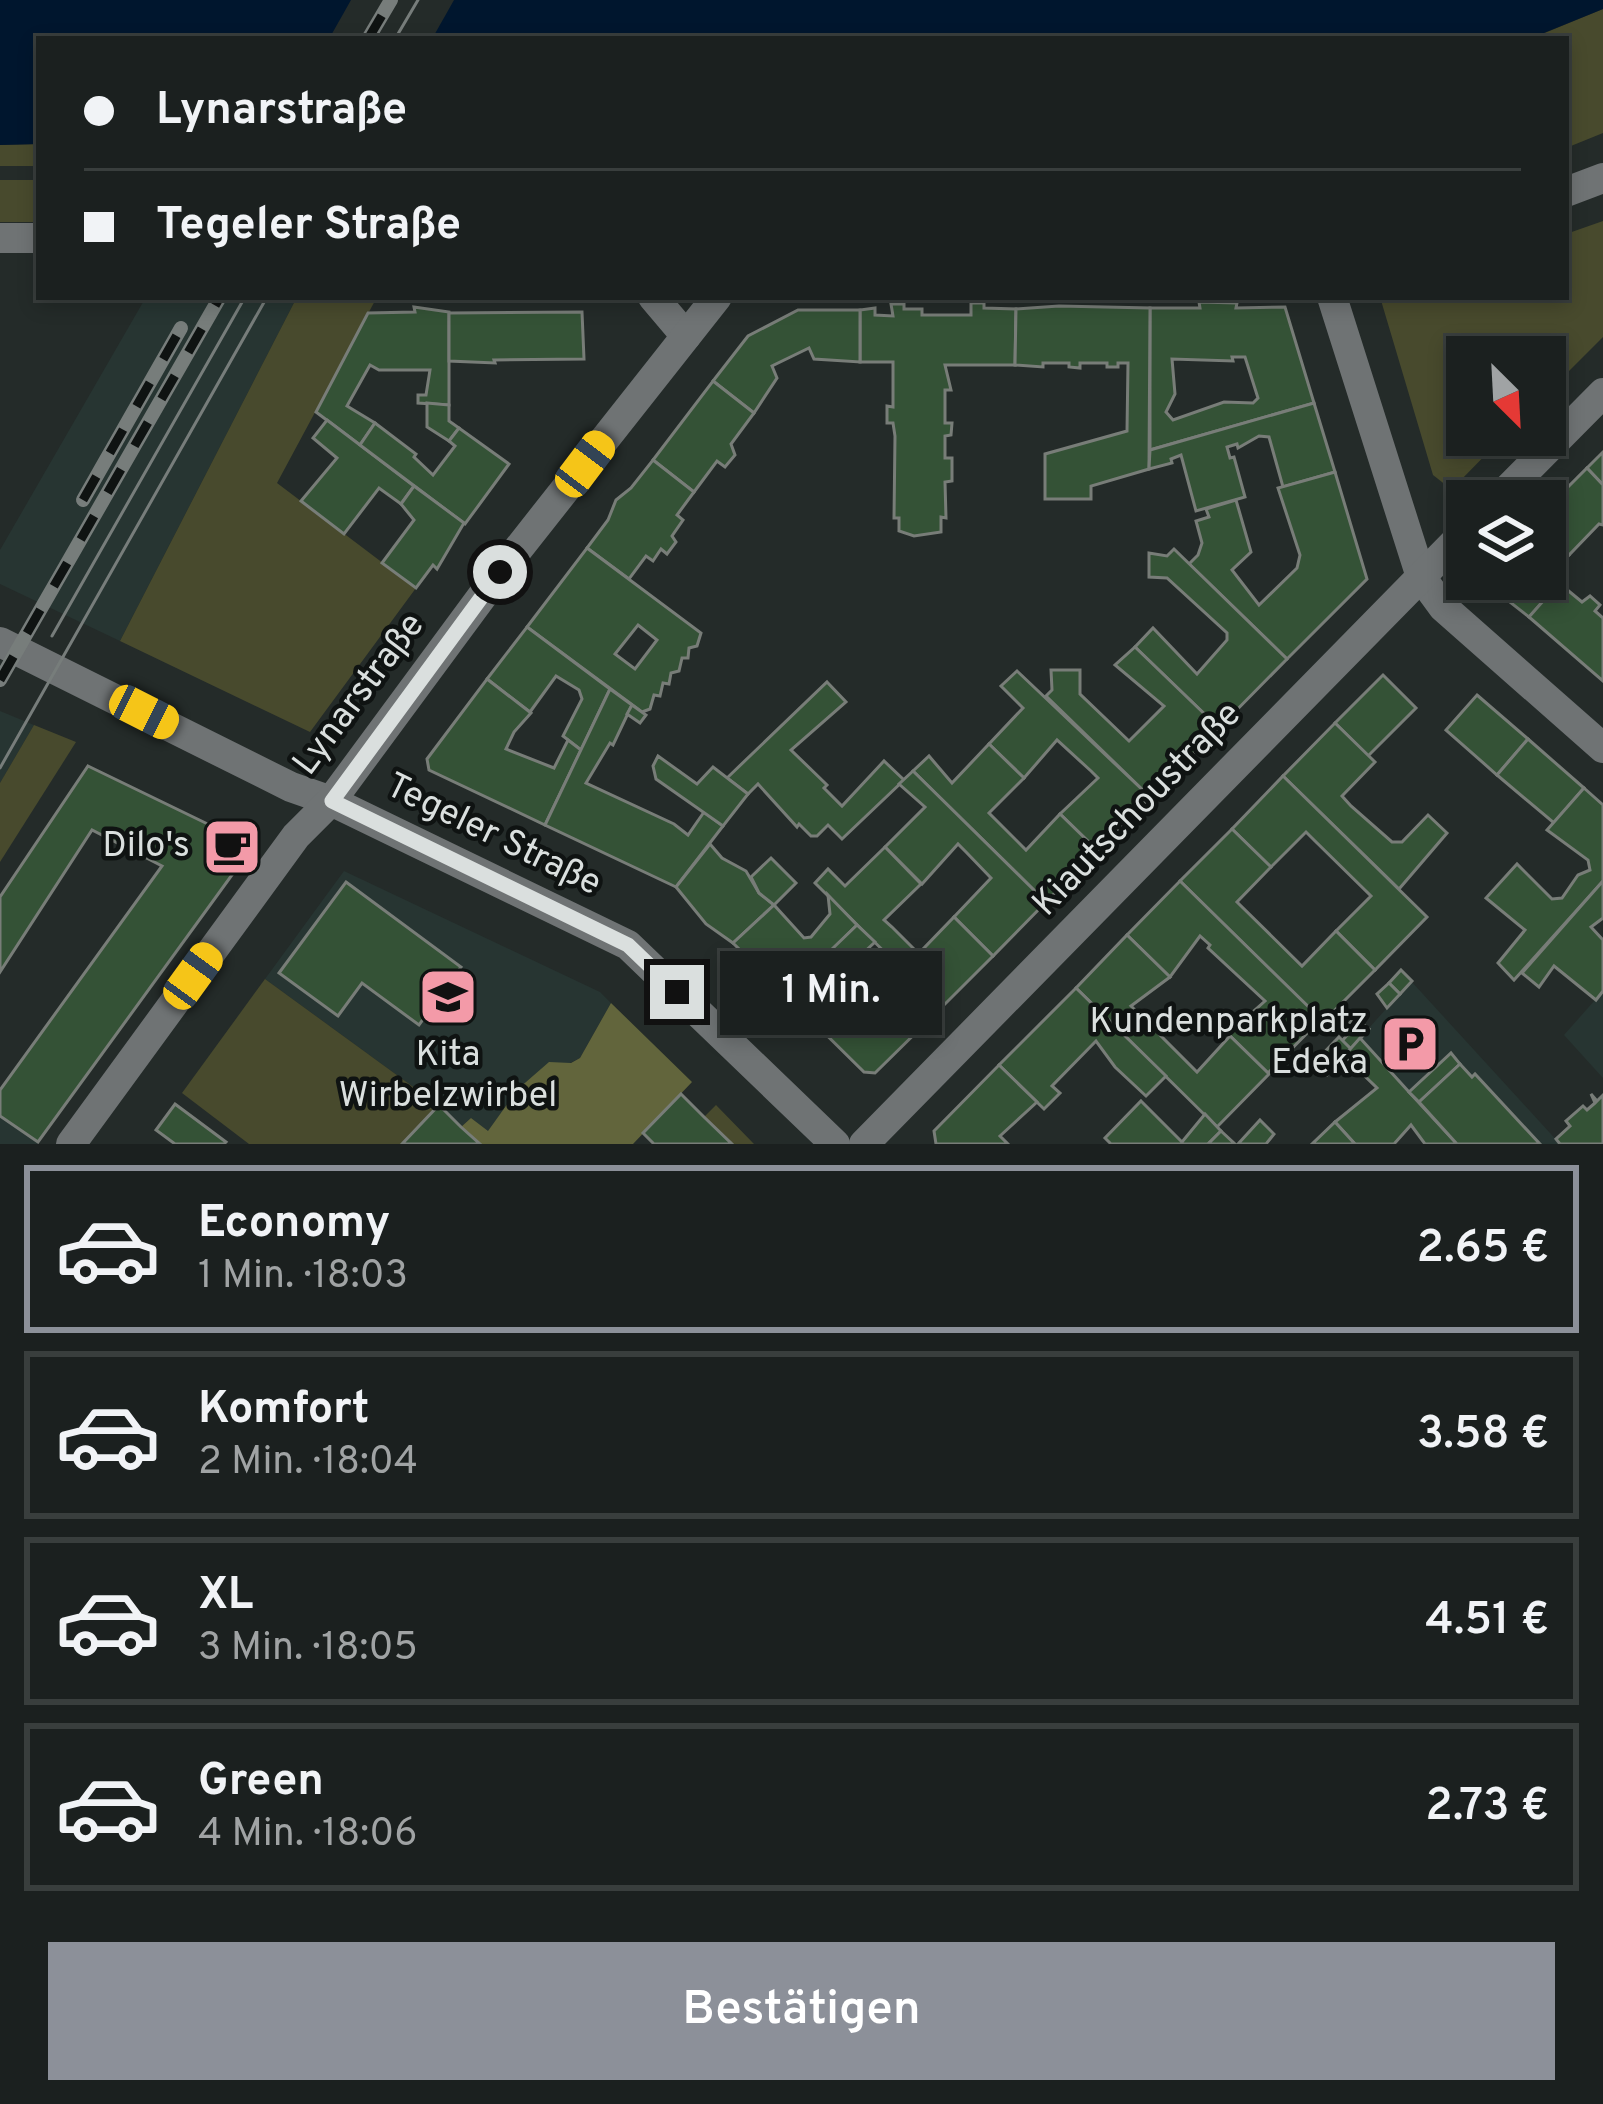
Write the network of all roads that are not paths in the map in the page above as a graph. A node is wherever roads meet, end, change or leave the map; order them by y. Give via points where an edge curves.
1 (1603, 178) edge
2 (1569, 191) edge
3 (0, 238) edge
4 (36, 238) edge
5 (656, 300) edge
6 (715, 300) edge
7 (1333, 300) edge
8 (686, 336) junction
9 (1603, 393) edge
10 (1517, 480) edge
11 (1446, 551) edge
12 (1421, 577) junction
13 (0, 642) edge
14 (1603, 748) edge
15 (332, 801) junction
16 (71, 1144) edge
17 (836, 1144) edge
18 (864, 1144) edge

1 - 2 street
3 - 4 street
5 - 8 street
6 - 8 street, Lynarstraße
7 - 12 street
8 - 15 street, Lynarstraße
9 - 10 street
11 - 12 street, Kiautschoustraße
12 - 14 street via 1443,607
12 - 18 street, Kiautschoustraße
13 - 15 street, Tegeler Straße
15 - 16 street, Lynarstraße via 296,836
15 - 17 street, Tegeler Straße via 628,945

